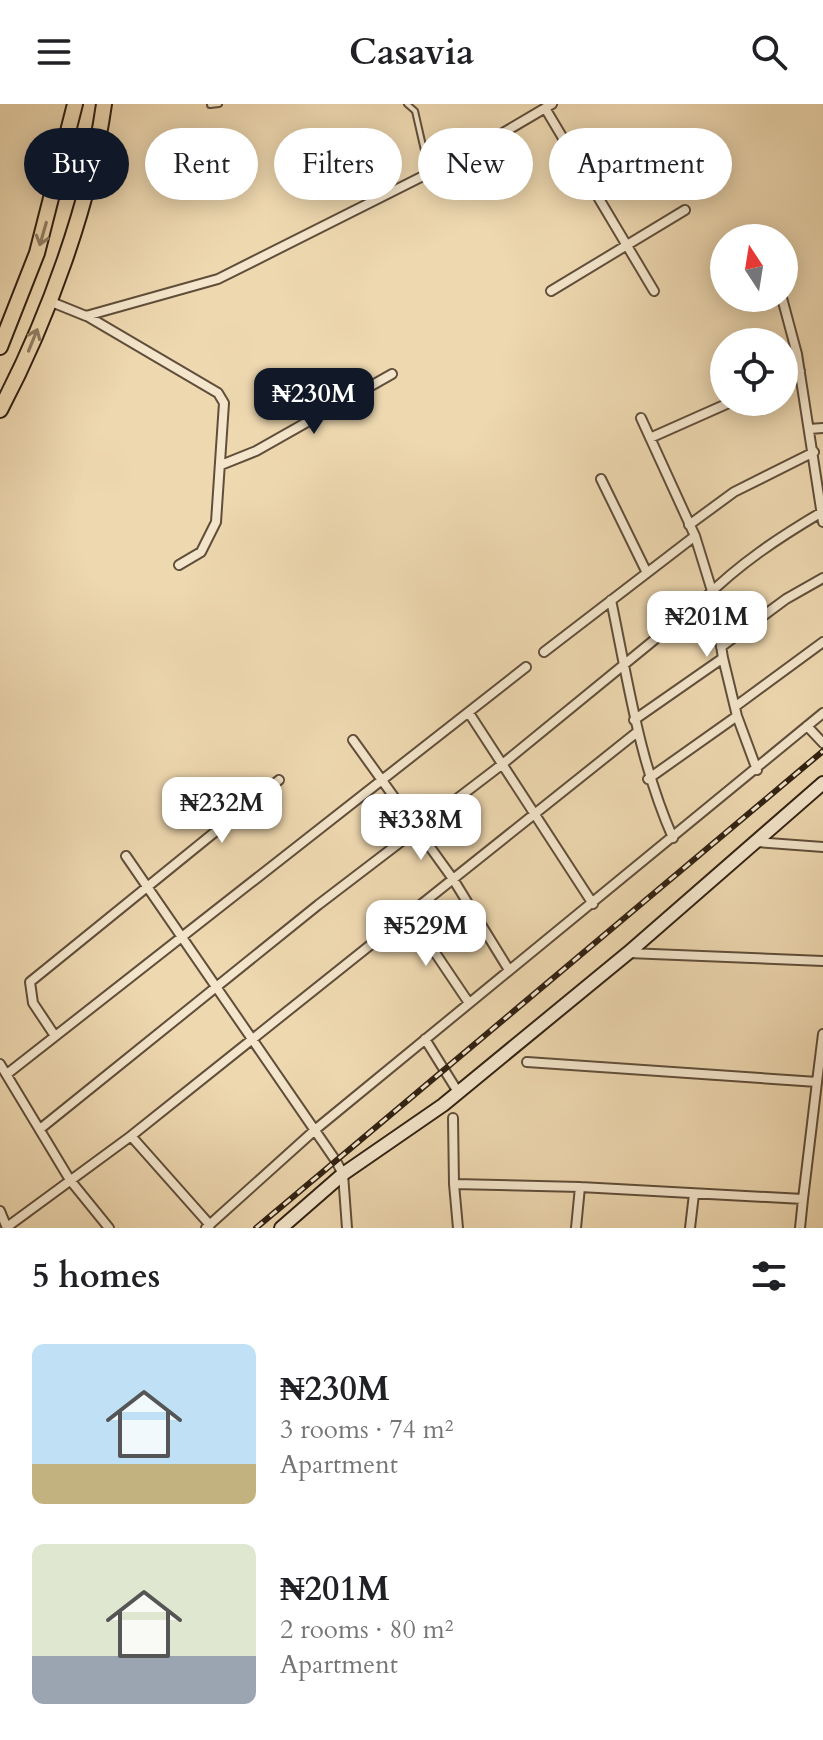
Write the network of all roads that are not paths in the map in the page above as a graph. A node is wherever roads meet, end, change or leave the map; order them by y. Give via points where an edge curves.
1 (75, 104) edge
2 (104, 104) edge
3 (219, 104) edge
4 (407, 104) edge
5 (210, 105) edge
6 (548, 106) edge
7 (419, 128) edge
8 (509, 128) edge
9 (418, 179) edge
10 (685, 210) dead end
11 (627, 245) junction
12 (551, 291) dead end
13 (654, 291) dead end
14 (48, 301) junction
15 (785, 312) edge
16 (86, 316) junction
17 (0, 347) edge
18 (800, 371) joint
19 (392, 374) dead end
20 (0, 410) edge
21 (710, 411) edge
22 (641, 418) dead end
23 (823, 428) edge
24 (809, 429) junction
25 (650, 438) junction
26 (814, 452) junction
27 (221, 465) junction
28 (601, 479) dead end
29 (822, 512) edge
30 (823, 522) edge
31 (689, 525) junction
32 (695, 536) junction
33 (179, 565) dead end
34 (647, 573) junction
35 (823, 578) edge
36 (712, 591) junction
37 (611, 600) junction
38 (823, 642) edge
39 (721, 647) junction
40 (544, 652) dead end
41 (723, 658) junction
42 (624, 662) junction
43 (526, 667) dead end
44 (736, 711) junction
45 (469, 713) junction
46 (823, 713) edge
47 (634, 720) junction
48 (807, 726) junction
49 (636, 733) junction
50 (353, 740) dead end
51 (823, 743) edge
52 (500, 766) junction
53 (757, 770) junction
54 (648, 779) junction
55 (279, 780) dead end
56 (383, 782) junction
57 (823, 783) edge
58 (535, 816) junction
59 (419, 830) junction
60 (673, 838) junction
61 (755, 841) junction
62 (823, 847) edge
63 (126, 856) dead end
64 (453, 879) junction
65 (146, 885) junction
66 (593, 904) junction
67 (409, 914) junction
68 (181, 937) junction
69 (628, 953) junction
70 (823, 961) edge
71 (509, 970) junction
72 (216, 987) junction
73 (469, 1003) junction
74 (823, 1034) edge
75 (55, 1036) junction
76 (252, 1038) junction
77 (425, 1039) junction
78 (527, 1062) dead end
79 (0, 1064) edge
80 (7, 1074) junction
81 (817, 1082) junction
82 (458, 1092) junction
83 (453, 1118) dead end
84 (40, 1129) junction
85 (316, 1129) junction
86 (131, 1136) junction
87 (343, 1174) junction
88 (70, 1180) junction
89 (454, 1184) junction
90 (580, 1187) junction
91 (694, 1194) junction
92 (803, 1199) junction
93 (0, 1211) edge
94 (208, 1226) edge
95 (7, 1227) edge
96 (109, 1228) edge
97 (281, 1228) edge
98 (347, 1228) edge
99 (458, 1228) edge
100 (576, 1228) edge
101 (690, 1228) edge
102 (800, 1228) edge

1 -> 17 highway via 37,253
2 - 14 highway via 81,203
3 - 5 lane
4 - 7 lane via 415,111
6 - 8 street
6 - 11 street
9 - 16 street via 218,279
10 - 11 street
11 - 12 street
11 - 13 street
14 - 16 street
20 -> 14 highway
15 - 18 street
16 - 27 street via 218,393 225,418
18 - 24 street
19 - 27 street via 256,451
21 - 25 street
22 - 25 street
23 - 24 street
24 - 26 street
25 - 31 street
26 - 29 street
26 - 31 street via 734,492
27 - 33 street via 216,522 201,552
28 - 34 street
29 - 30 street
29 - 36 street via 767,544
31 - 32 street
32 - 34 street
32 - 36 street
34 - 37 street
35 - 39 street
36 - 39 street
36 - 42 street
37 - 40 street
37 - 42 street
38 - 44 street
39 - 41 street
41 - 44 street
41 - 47 street
42 - 47 street
42 - 52 street
43 - 45 street
44 - 53 street
44 - 54 street
45 - 52 street
45 - 56 street
46 - 48 street
47 - 49 street
48 - 51 street
48 - 53 street
49 - 54 street
49 - 58 street
50 - 56 street
52 - 58 street
52 - 59 street
53 - 60 street
54 - 60 street
55 - 65 street
56 - 59 street
56 - 68 street
57 - 61 main road
58 - 64 street
58 - 66 street
59 - 64 street
59 - 72 street
60 - 66 street
61 - 62 street
61 - 69 main road
63 - 65 street
64 - 67 street
64 - 71 street
65 - 68 street
65 - 75 street via 30,982 33,1003
66 - 71 street
67 - 73 street
67 - 76 street
68 - 72 street
68 - 75 street
69 - 70 street
69 - 82 main road
71 - 73 street
72 - 76 street
72 - 84 street
73 - 77 street
74 - 81 street
75 - 80 street
76 - 85 street
76 - 86 street
77 - 82 street
77 - 85 street
78 - 81 street
79 - 80 street
80 - 84 street
81 - 92 street
82 - 87 main road
83 - 89 street
84 - 88 street
85 - 87 street
85 - 94 street
86 - 88 street
86 - 94 street
87 - 97 main road
87 - 98 street
88 - 95 street
88 - 96 street
89 - 90 street
89 - 99 street
90 - 91 street
90 - 100 street
91 - 92 street
91 - 101 street
92 - 102 street
93 - 95 street

